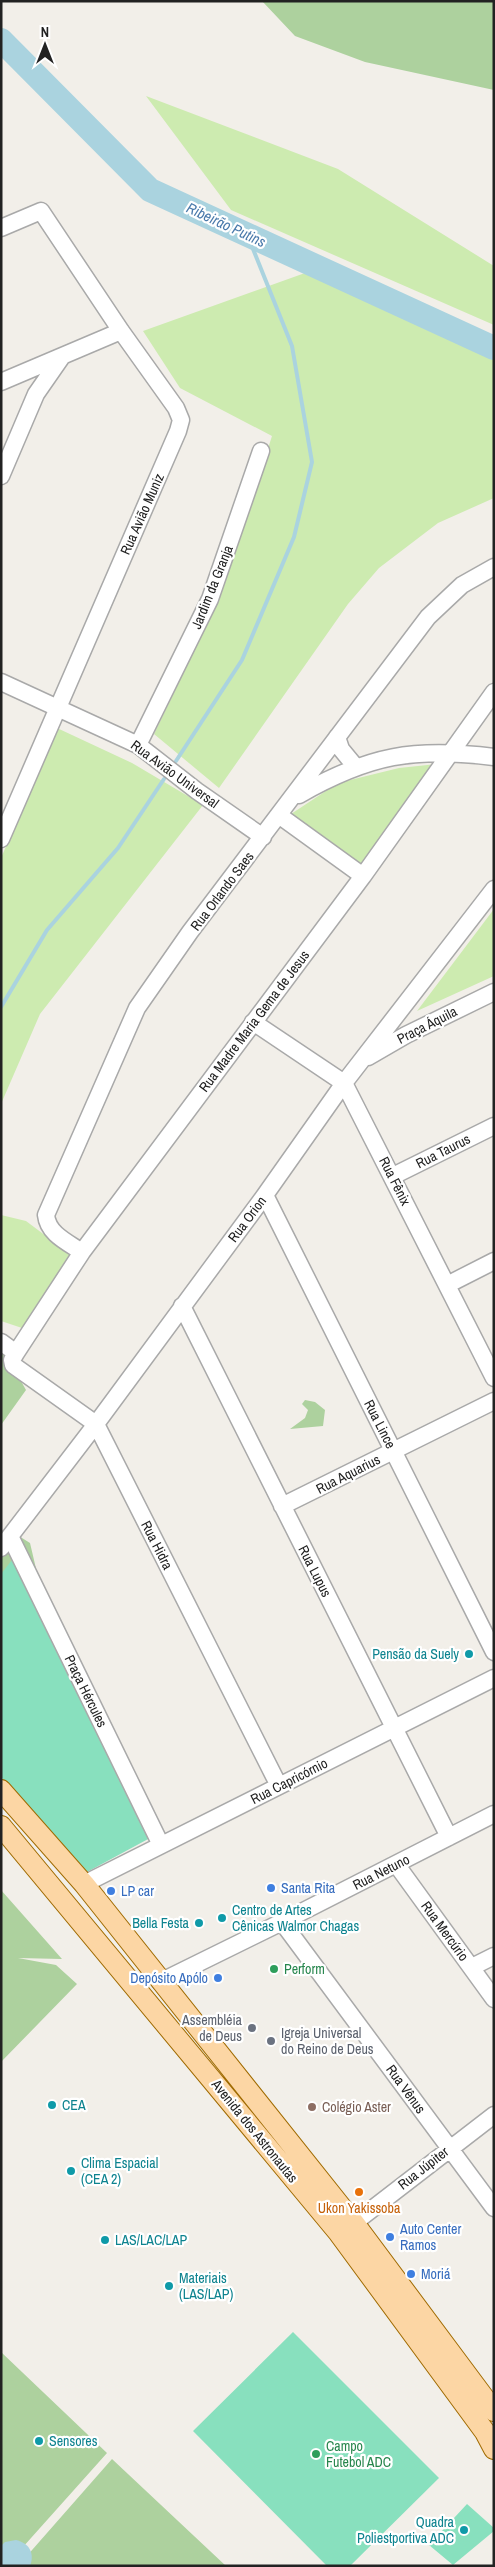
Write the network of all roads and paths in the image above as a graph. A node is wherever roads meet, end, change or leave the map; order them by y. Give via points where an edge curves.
1 (1, 228) edge
2 (121, 331) junction
3 (61, 358) junction
4 (18, 375) junction
5 (1, 382) edge
6 (36, 394) junction
7 (261, 451) dead end
8 (1, 476) edge
9 (494, 567) edge
10 (1, 682) edge
11 (494, 692) edge
12 (58, 706) junction
13 (337, 737) junction
14 (138, 745) junction
15 (450, 751) junction
16 (494, 756) edge
17 (355, 766) junction
18 (293, 799) junction
19 (280, 816) junction
20 (264, 837) junction
21 (1, 839) edge
22 (362, 876) junction
23 (494, 889) edge
24 (494, 992) edge
25 (395, 1014) junction
26 (253, 1022) junction
27 (406, 1035) junction
28 (361, 1061) junction
29 (344, 1083) junction
30 (494, 1126) edge
31 (393, 1176) junction
32 (265, 1195) junction
33 (82, 1252) junction
34 (494, 1261) edge
35 (447, 1285) junction
36 (182, 1306) junction
37 (1, 1342) edge
38 (16, 1352) junction
39 (494, 1378) edge
40 (494, 1401) edge
41 (96, 1424) junction
42 (394, 1451) junction
43 (282, 1506) junction
44 (6, 1542) edge
45 (494, 1652) edge
46 (494, 1678) edge
47 (393, 1728) junction
48 (279, 1786) junction
49 (1, 1790) edge
50 (494, 1814) edge
51 (1, 1826) edge
52 (449, 1837) junction
53 (161, 1845) junction
54 (396, 1864) junction
55 (84, 1884) junction
56 (282, 1922) junction
57 (494, 1956) edge
58 (472, 1967) junction
59 (160, 1982) junction
60 (494, 1999) edge
61 (494, 2114) edge
62 (449, 2147) junction
63 (494, 2208) edge
64 (354, 2223) junction
65 (494, 2411) edge
66 (494, 2449) edge

1 - 2 street, Rua Avião Muniz via 41,211
2 - 3 street
2 - 12 street, Rua Avião Muniz via 176,408 181,420
3 - 4 street
3 - 6 street
4 - 5 street
4 - 6 street
6 - 8 street
7 - 14 street, Jardim da Granja via 210,599
9 - 13 street, Rua Orlando Saes via 462,585 428,617
10 - 12 street, Rua Avião Universal
11 - 15 street, Rua Madre Maria Gema de Jesus
12 - 14 street, Rua Avião Universal
12 - 21 street, Rua Avião Muniz
13 - 17 street via 341,750
13 - 18 street, Rua Orlando Saes
14 - 20 street, Rua Avião Universal
15 - 16 street
15 - 17 street via 411,752
15 - 22 street, Rua Madre Maria Gema de Jesus
17 - 18 street
18 - 19 street, Rua Orlando Saes
19 - 20 street, Rua Orlando Saes
19 - 22 street
20 - 33 street, Rua Orlando Saes via 136,1008 55,1190 46,1215 47,1224
22 - 26 street, Rua Madre Maria Gema de Jesus
23 - 25 street, Rua Orion
24 - 27 street, Praça Áquila
25 - 27 street
25 - 28 street, Rua Orion
26 - 29 street, Rua Fênix
26 - 33 street, Rua Madre Maria Gema de Jesus
27 - 28 street, Praça Áquila
28 - 29 street, Rua Orion
29 - 31 street, Rua Fênix
29 - 32 street, Rua Orion
30 - 31 street, Rua Taurus
31 - 35 street, Rua Fênix
32 - 36 street, Rua Orion
32 - 42 street, Rua Lince
33 - 38 street, Rua Madre Maria Gema de Jesus
34 - 35 street
35 - 39 street, Rua Fênix
36 - 41 street, Rua Orion
36 - 43 street, Rua Lupus
37 - 38 street
38 - 41 street, Rua Hidra via 13,1365
40 - 42 street, Rua Aquarius
41 - 44 street, Rua Orion
41 - 48 street, Rua Hidra
42 - 43 street, Rua Aquarius
42 - 45 street, Rua Lince
43 - 47 street, Rua Lupus
44 - 53 street, Praça Hércules
46 - 47 street, Rua Capricórnio
47 - 48 street, Rua Capricórnio
47 - 52 street, Rua Lupus
48 - 53 street, Rua Capricórnio
49 - 55 main road, Avenida dos Astronautas
50 - 52 street, Rua Netuno
51 - 66 main road, Avenida dos Astronautas via 338,2232 485,2432
52 - 54 street, Rua Netuno
53 - 55 street, Rua Capricórnio
54 - 56 street, Rua Netuno
54 - 58 street, Rua Mercúrio
55 - 59 main road, Avenida dos Astronautas
56 - 59 street, Rua Netuno
56 - 62 street, Rua Vênus
57 - 58 street
58 - 60 street, Rua Mercúrio
59 - 64 main road, Avenida dos Astronautas
61 - 62 street, Rua Júpiter
62 - 63 street, Rua Vênus
62 - 64 street, Rua Júpiter
64 - 65 main road, Avenida dos Astronautas

